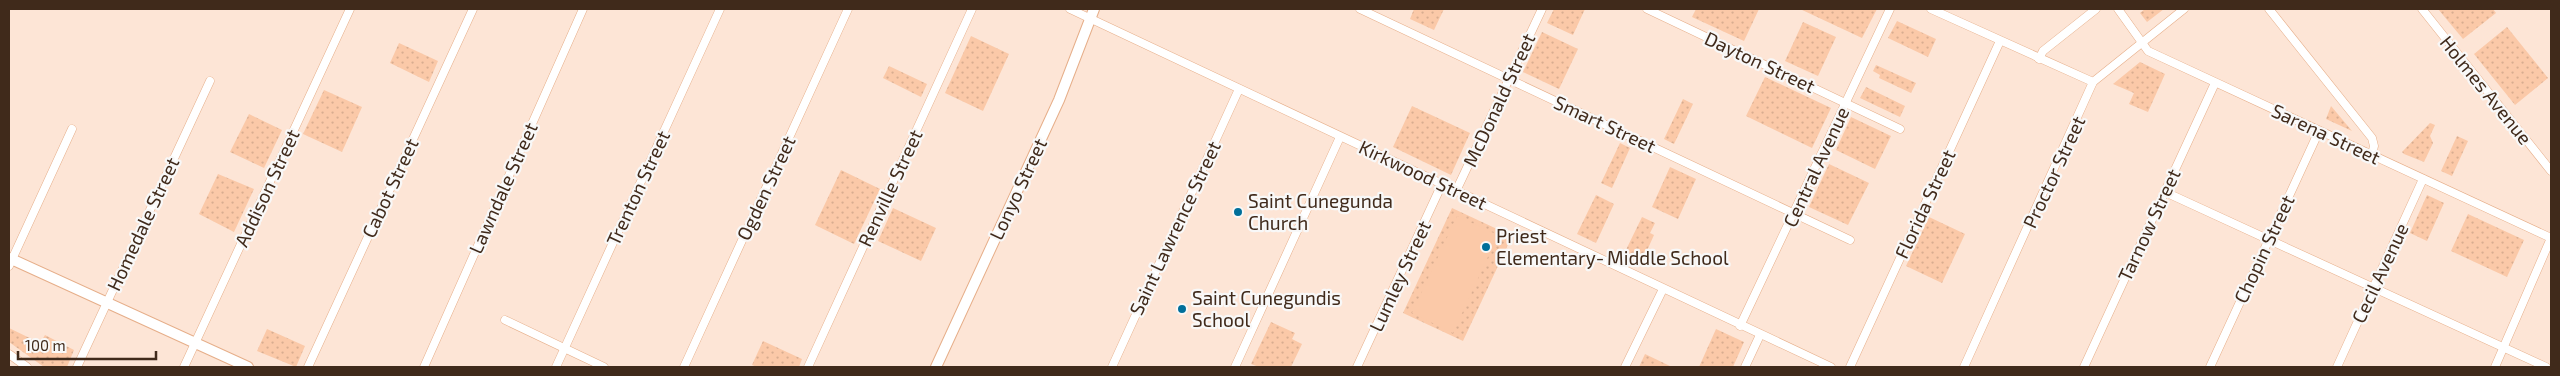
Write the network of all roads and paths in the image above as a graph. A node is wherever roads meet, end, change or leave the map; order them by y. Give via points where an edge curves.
1 (350, 9) edge
2 (473, 9) edge
3 (583, 9) edge
4 (720, 9) edge
5 (848, 9) edge
6 (972, 9) edge
7 (1070, 9) edge
8 (1360, 9) edge
9 (1542, 9) edge
10 (1647, 9) edge
11 (1890, 9) edge
12 (1931, 9) edge
13 (2096, 9) edge
14 (2118, 9) edge
15 (2184, 9) edge
16 (2269, 9) edge
17 (2422, 9) edge
18 (1092, 13) edge
19 (2000, 40) junction
20 (2143, 42) junction
21 (2040, 59) junction
22 (1509, 79) junction
23 (210, 81) dead end
24 (2093, 82) junction
25 (2215, 83) junction
26 (1239, 89) junction
27 (1846, 103) junction
28 (72, 129) dead end
29 (1900, 129) dead end
30 (2319, 131) junction
31 (1340, 137) junction
32 (2372, 156) junction
33 (2551, 170) edge
34 (2423, 178) junction
35 (1442, 184) junction
36 (1456, 191) junction
37 (2165, 192) junction
38 (1794, 213) junction
39 (2551, 238) edge
40 (1850, 240) dead end
41 (2269, 240) junction
42 (10, 261) edge
43 (2373, 288) junction
44 (1662, 289) junction
45 (106, 302) junction
46 (505, 320) dead end
47 (1740, 326) junction
48 (1760, 335) junction
49 (195, 343) junction
50 (564, 348) junction
51 (2503, 348) junction
52 (9, 354) edge
53 (27, 367) edge
54 (77, 367) edge
55 (184, 367) edge
56 (248, 367) edge
57 (308, 367) edge
58 (424, 367) edge
59 (556, 367) edge
60 (604, 367) edge
61 (684, 367) edge
62 (808, 367) edge
63 (936, 367) edge
64 (1112, 367) edge
65 (1235, 367) edge
66 (1357, 367) edge
67 (1625, 367) edge
68 (1745, 367) edge
69 (1831, 367) edge
70 (1850, 367) edge
71 (1964, 367) edge
72 (2084, 367) edge
73 (2210, 367) edge
74 (2337, 367) edge
75 (2495, 367) edge
76 (2546, 367) edge

1 - 49 street, Addison Street
2 - 57 street, Cabot Street
3 - 58 street, Lawndale Street
4 - 50 street, Trenton Street
5 - 61 street, Ogden Street
6 - 62 street, Renville Street
7 - 18 street, Kirkwood Street
8 - 22 street, Smart Street
9 - 22 street, McDonald Street
10 - 27 street, Dayton Street
11 - 27 street, Central Avenue
12 - 19 street
13 - 21 street via 2044,51
14 - 20 street, Sarena Street
15 - 20 street, Proctor Street
16 - 32 street via 2372,138
17 - 33 street, Holmes Avenue
18 - 26 street, Kirkwood Street
18 - 63 street, Lonyo Street via 1062,93
19 - 21 street
19 - 70 street, Florida Street
20 - 24 street, Proctor Street
20 - 25 street, Sarena Street via 2148,51
21 - 24 street
22 - 36 street, McDonald Street
22 - 38 street, Smart Street
23 - 45 street, Homedale Street
24 - 71 street, Proctor Street
25 - 30 street, Sarena Street
25 - 37 street, Tarnow Street
26 - 31 street, Kirkwood Street
26 - 64 street, Saint Lawrence Street
27 - 29 street, Dayton Street
27 - 38 street, Central Avenue
28 - 42 street
30 - 32 street, Sarena Street
30 - 41 street, Chopin Street
31 - 35 street, Kirkwood Street
31 - 65 street
32 - 34 street, Sarena Street
34 - 39 street, Sarena Street
34 - 43 street, Cecil Avenue
35 - 36 street, Kirkwood Street
35 - 66 street, Lumley Street
36 - 44 street, Kirkwood Street
37 - 41 street
37 - 72 street, Tarnow Street
38 - 40 street, Smart Street
38 - 47 street, Central Avenue
39 - 51 street
41 - 43 street
41 - 73 street, Chopin Street
42 - 45 street
43 - 51 street
43 - 74 street, Cecil Avenue
44 - 47 street, Kirkwood Street
44 - 67 street
45 - 49 street
45 - 54 street, Homedale Street
46 - 50 street
47 - 48 street, Kirkwood Street
48 - 68 street
48 - 69 street, Kirkwood Street
49 - 55 street, Addison Street
49 - 56 street
50 - 59 street, Trenton Street
50 - 60 street
51 - 75 street
51 - 76 street
52 - 53 street

